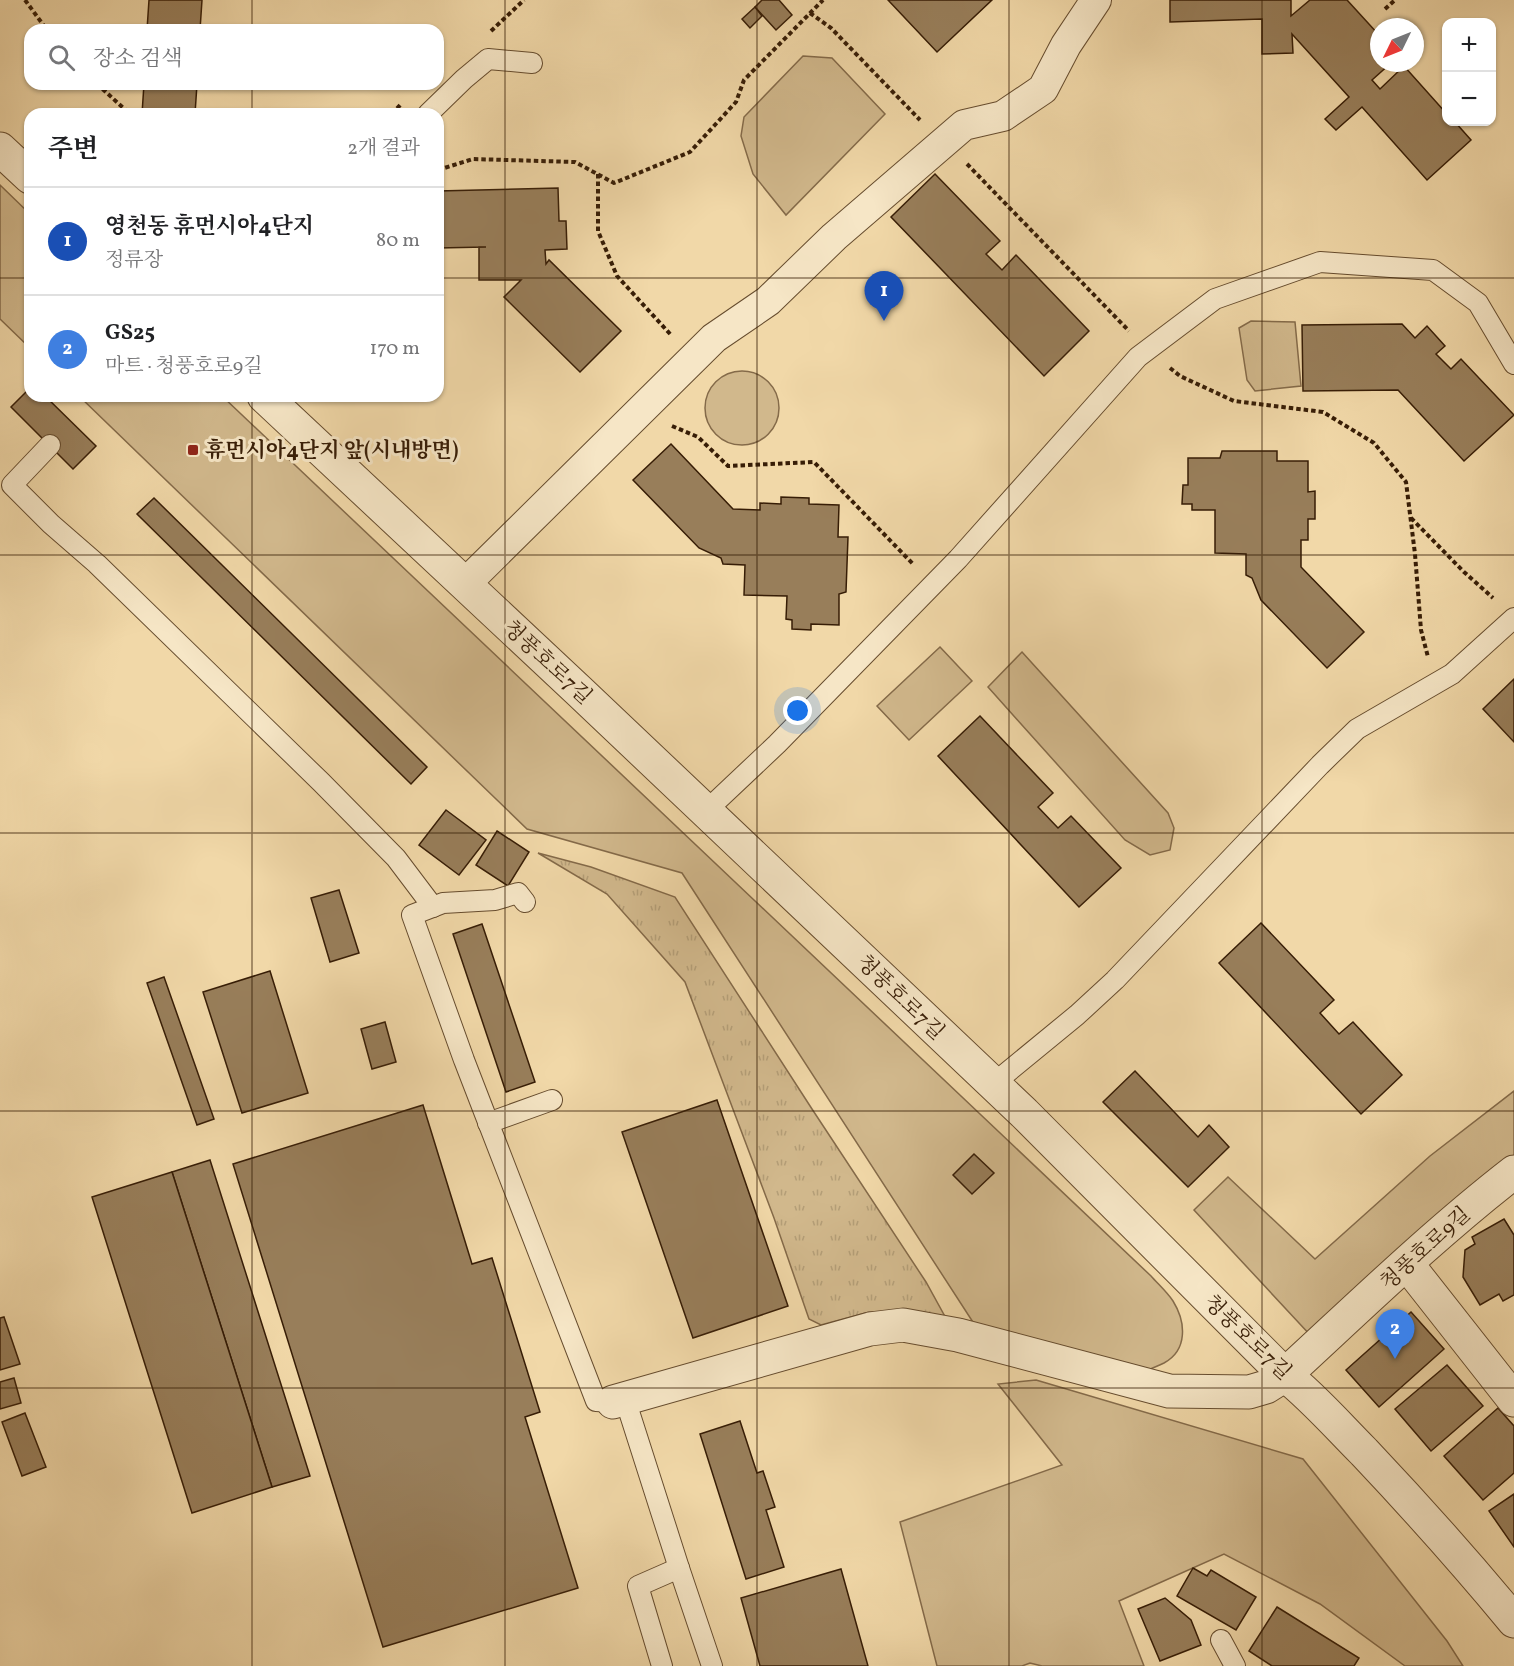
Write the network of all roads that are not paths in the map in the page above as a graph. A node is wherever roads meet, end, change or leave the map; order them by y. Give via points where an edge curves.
1 (1096, 0) edge
2 (532, 63) dead end
3 (434, 108) edge
4 (0, 149) edge
5 (24, 171) edge
6 (1514, 364) edge
7 (270, 402) edge
8 (50, 445) dead end
9 (6, 485) edge
10 (465, 585) junction
11 (1514, 618) edge
12 (706, 811) junction
13 (525, 902) dead end
14 (433, 907) junction
15 (993, 1084) junction
16 (552, 1100) dead end
17 (488, 1123) junction
18 (1514, 1172) edge
19 (1407, 1264) junction
20 (1284, 1375) junction
21 (1514, 1400) edge
22 (619, 1401) junction
23 (679, 1568) junction
24 (1514, 1621) edge
25 (1221, 1640) dead end
26 (662, 1666) edge
27 (712, 1666) edge
28 (1235, 1666) edge

1 - 10 street via 1043,89 1002,116 964,125 834,237 768,301 714,338
2 - 3 lane via 488,59
4 - 5 street
6 - 12 lane via 1478,303 1433,270 1320,261 1215,298 1138,357 977,538 777,744
7 - 10 street, 청풍호로7길
8 - 9 lane
9 - 14 lane via 105,572 321,782 396,858
10 - 12 street, 청풍호로7길
11 - 15 lane via 1452,674 1357,729 1115,980
12 - 15 street, 청풍호로7길
13 - 14 lane via 518,893 495,900
14 - 17 lane via 412,915
15 - 20 street, 청풍호로7길
16 - 17 lane
17 - 22 lane via 596,1401
18 - 19 street, 청풍호로9길
19 - 20 street, 청풍호로9길
19 - 21 street
20 - 22 street, 청풍호로9길 via 1249,1392 1169,1391 958,1335 903,1325 870,1329
20 - 24 street, 청풍호로7길 via 1305,1391 1399,1489
22 - 23 lane
23 - 26 lane via 638,1586
23 - 27 lane
25 - 28 lane

